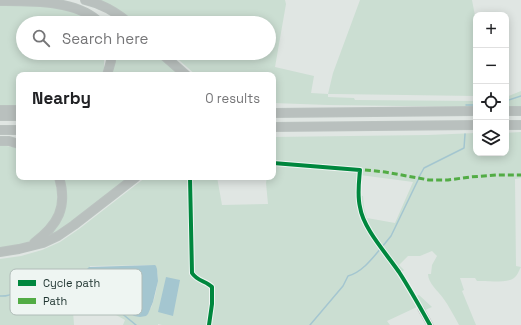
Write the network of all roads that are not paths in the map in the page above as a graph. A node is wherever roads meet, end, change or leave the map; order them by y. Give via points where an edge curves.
1 (85, 0) edge
2 (0, 1) edge
3 (94, 16) edge
4 (119, 16) edge
5 (111, 60) edge
6 (169, 60) edge
7 (108, 72) edge
8 (183, 72) edge
9 (276, 108) edge
10 (0, 110) edge
11 (16, 110) edge
12 (473, 111) edge
13 (509, 111) edge
14 (521, 111) edge
15 (366, 112) junction
16 (276, 113) edge
17 (0, 116) edge
18 (16, 116) edge
19 (473, 125) edge
20 (509, 125) edge
21 (521, 125) edge
22 (276, 127) edge
23 (0, 130) edge
24 (16, 130) edge
25 (0, 140) edge
26 (16, 143) edge
27 (60, 180) edge
28 (132, 180) edge
29 (30, 246) junction
30 (0, 252) edge
31 (421, 308) dead end
32 (430, 325) edge

1 - 4 highway via 102,5
2 - 3 highway via 49,1 73,4
5 - 7 highway
6 - 8 highway
9 - 15 highway via 348,109
10 - 11 highway
12 - 15 highway
13 - 14 highway
15 - 16 highway
17 - 18 highway
19 - 22 highway
20 - 21 highway
23 - 24 highway
25 - 26 highway
27 - 29 highway via 62,206 55,224
28 - 29 highway via 74,226 44,243
29 - 30 highway
31 - 32 street

